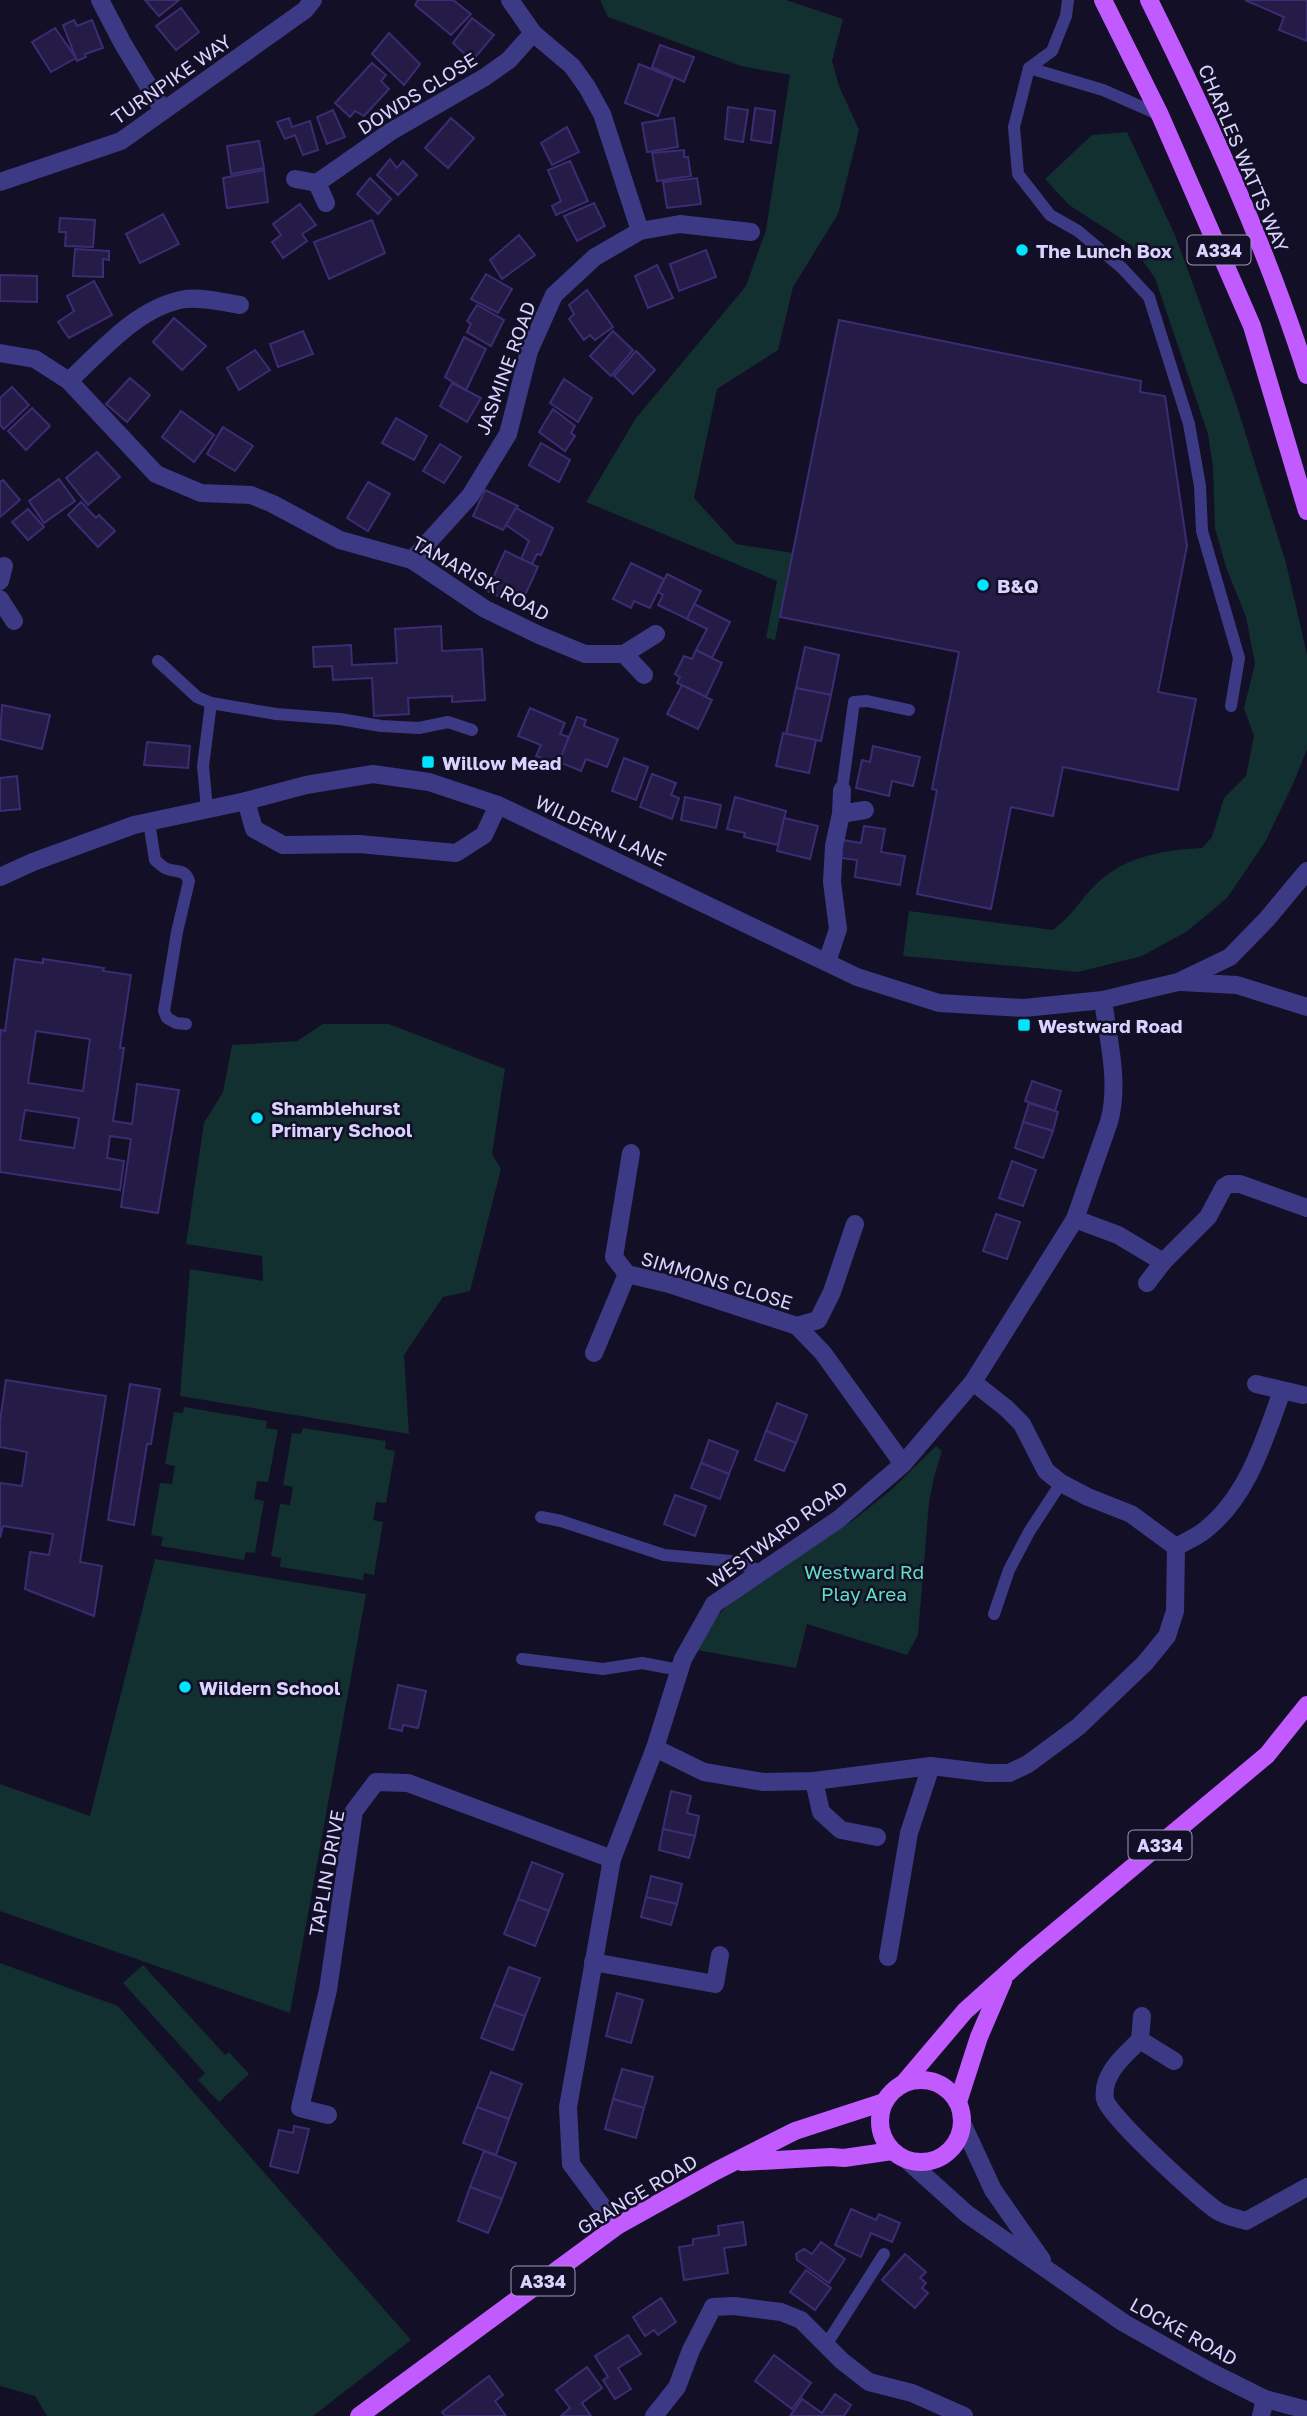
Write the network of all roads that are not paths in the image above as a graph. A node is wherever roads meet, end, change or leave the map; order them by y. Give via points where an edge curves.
1 (100, 0) edge
2 (313, 0) edge
3 (510, 0) edge
4 (1068, 0) edge
5 (1103, 0) edge
6 (1149, 0) edge
7 (533, 33) junction
8 (1029, 68) junction
9 (163, 110) junction
10 (1160, 115) junction
11 (295, 178) dead end
12 (0, 182) edge
13 (317, 183) junction
14 (327, 202) dead end
15 (640, 231) junction
16 (751, 232) dead end
17 (240, 305) dead end
18 (0, 353) edge
19 (1307, 375) edge
20 (69, 381) junction
21 (1307, 511) edge
22 (412, 560) junction
23 (0, 599) edge
24 (14, 621) dead end
25 (656, 634) dead end
26 (624, 654) junction
27 (158, 661) dead end
28 (644, 675) dead end
29 (211, 703) junction
30 (1231, 706) dead end
31 (909, 710) dead end
32 (472, 730) dead end
33 (842, 790) joint
34 (246, 801) junction
35 (498, 805) junction
36 (207, 809) junction
37 (865, 810) dead end
38 (841, 814) junction
39 (149, 822) junction
40 (1307, 871) edge
41 (0, 877) edge
42 (827, 962) junction
43 (1178, 982) junction
44 (1103, 1000) junction
45 (1307, 1007) edge
46 (186, 1024) dead end
47 (631, 1153) dead end
48 (1307, 1208) edge
49 (1075, 1219) junction
50 (855, 1224) dead end
51 (1163, 1262) junction
52 (627, 1275) junction
53 (1147, 1283) dead end
54 (797, 1326) junction
55 (594, 1353) dead end
56 (973, 1382) junction
57 (1256, 1384) dead end
58 (1282, 1391) junction
59 (1304, 1395) dead end
60 (903, 1464) junction
61 (1062, 1483) junction
62 (541, 1517) dead end
63 (1176, 1547) junction
64 (762, 1571) junction
65 (994, 1614) dead end
66 (522, 1659) dead end
67 (679, 1670) junction
68 (1307, 1705) edge
69 (655, 1748) junction
70 (931, 1766) junction
71 (814, 1781) junction
72 (877, 1837) dead end
73 (612, 1859) junction
74 (720, 1955) dead end
75 (888, 1957) dead end
76 (593, 1962) junction
77 (1004, 1977) junction
78 (1142, 2016) dead end
79 (1140, 2040) junction
80 (1174, 2061) dead end
81 (903, 2084) junction
82 (884, 2102) junction
83 (958, 2102) junction
84 (328, 2115) dead end
85 (963, 2125) junction
86 (892, 2151) junction
87 (908, 2161) junction
88 (736, 2162) junction
89 (1307, 2187) edge
90 (617, 2227) junction
91 (884, 2254) dead end
92 (1050, 2271) junction
93 (826, 2345) junction
94 (1263, 2407) edge
95 (1307, 2410) edge
96 (359, 2416) edge
97 (654, 2416) edge
98 (964, 2416) edge

1 - 9 street
2 - 9 street, TURNPIKE WAY
3 - 7 street
4 - 8 lane via 1052,51
5 - 10 main road, A334
6 - 19 main road, CHARLES WATTS WAY / A334 via 1203,112 1286,310
7 - 13 street, DOWDS CLOSE via 509,60 485,77 390,132
7 - 15 street via 572,66 587,86 602,114
8 - 10 lane via 1103,90
8 - 30 lane via 1014,127 1018,174 1050,215 1078,231 1149,297 1164,343 1189,424 1202,531 1239,658
9 - 12 street, TURNPIKE WAY via 121,141
10 - 21 main road, A334 via 1252,326
11 - 13 street
13 - 14 street
15 - 16 street, JASMINE ROAD via 680,224
15 - 22 street, JASMINE ROAD via 595,257 554,295 529,351 508,434 470,496
17 - 20 street via 186,294 132,323
18 - 20 street, TAMARISK ROAD via 35,359
20 - 22 street, TAMARISK ROAD via 156,474 201,494 251,495 340,540
22 - 26 street, TAMARISK ROAD via 485,609 539,635 584,654
23 - 24 street
25 - 26 street
26 - 28 street
27 - 29 lane via 197,697
29 - 32 lane via 381,726 419,728 448,722
29 - 36 lane via 203,766
31 - 33 lane via 854,702
33 - 38 street
34 - 35 street, WILDERN LANE via 373,774 429,782
34 - 35 street via 254,829 283,845 359,844 456,853 484,835
34 - 36 street, WILDERN LANE
35 - 42 street, WILDERN LANE
36 - 39 street, WILDERN LANE
37 - 38 street
38 - 42 street via 832,882 838,929
39 - 41 street, WILDERN LANE
39 - 46 lane via 155,860 187,875 189,881 164,1012 176,1023
40 - 43 street, WILDERN LANE via 1230,957
42 - 44 street, WILDERN LANE via 857,977 939,1003 1024,1008
43 - 44 street, WILDERN LANE
43 - 45 street, WILDERN LANE via 1237,985
44 - 49 street, WESTWARD ROAD via 1114,1085 1112,1111
47 - 52 street, SIMMONS CLOSE via 614,1257
48 - 51 street via 1228,1184 1208,1217
49 - 51 street via 1118,1235
49 - 56 street, WESTWARD ROAD
50 - 54 street, SIMMONS CLOSE via 818,1320
51 - 53 street
52 - 54 street, SIMMONS CLOSE
52 - 55 street
54 - 60 street, SIMMONS CLOSE via 823,1353
56 - 60 street, WESTWARD ROAD
56 - 61 street via 1022,1424 1046,1471
57 - 58 street
58 - 59 street
58 - 63 street via 1256,1462 1225,1510 1204,1531
60 - 64 street, WESTWARD ROAD via 839,1519
61 - 63 street via 1131,1514
61 - 65 lane via 1009,1570
62 - 64 lane via 664,1555 731,1560
63 - 70 street via 1175,1611 1167,1636 1078,1727 1009,1773
64 - 67 street, WESTWARD ROAD via 714,1605
66 - 67 lane via 603,1669 642,1663
67 - 69 street, WESTWARD ROAD
68 - 77 main road, A334 via 1267,1755
69 - 71 street via 704,1772 764,1782
69 - 73 street, WESTWARD ROAD
70 - 71 street
70 - 75 street via 909,1833
71 - 72 street via 821,1812 841,1830
73 - 76 street, WESTWARD ROAD
73 - 84 street, TAPLIN DRIVE via 408,1783 376,1782 354,1811 328,1990 300,2108
74 - 76 street via 715,1983
76 - 90 street, WESTWARD ROAD via 568,2106 571,2164
77 - 81 main road, A334 via 965,2011
77 - 83 main road, A334
78 - 79 street
79 - 80 street
79 - 89 street via 1112,2069 1105,2088 1108,2107 1218,2212 1246,2221
81 - 82 main road
81 - 83 main road via 928,2080 951,2092
82 - 86 main road via 880,2128
82 - 88 main road, GRANGE ROAD / A334 via 794,2131
83 - 85 main road
85 - 87 main road via 944,2157 933,2162
85 - 92 street, LOCKE ROAD via 993,2190
86 - 87 main road
86 - 88 main road, GRANGE ROAD / A334 via 844,2158
87 - 92 street, LOCKE ROAD via 967,2214
88 - 90 main road, GRANGE ROAD / A334
90 - 96 main road, GRANGE ROAD / A334
91 - 93 lane
92 - 94 street, LOCKE ROAD via 1124,2323
93 - 97 street via 801,2320 781,2312 713,2307 677,2387
93 - 98 street via 869,2382 912,2393
94 - 95 street, LOCKE ROAD

